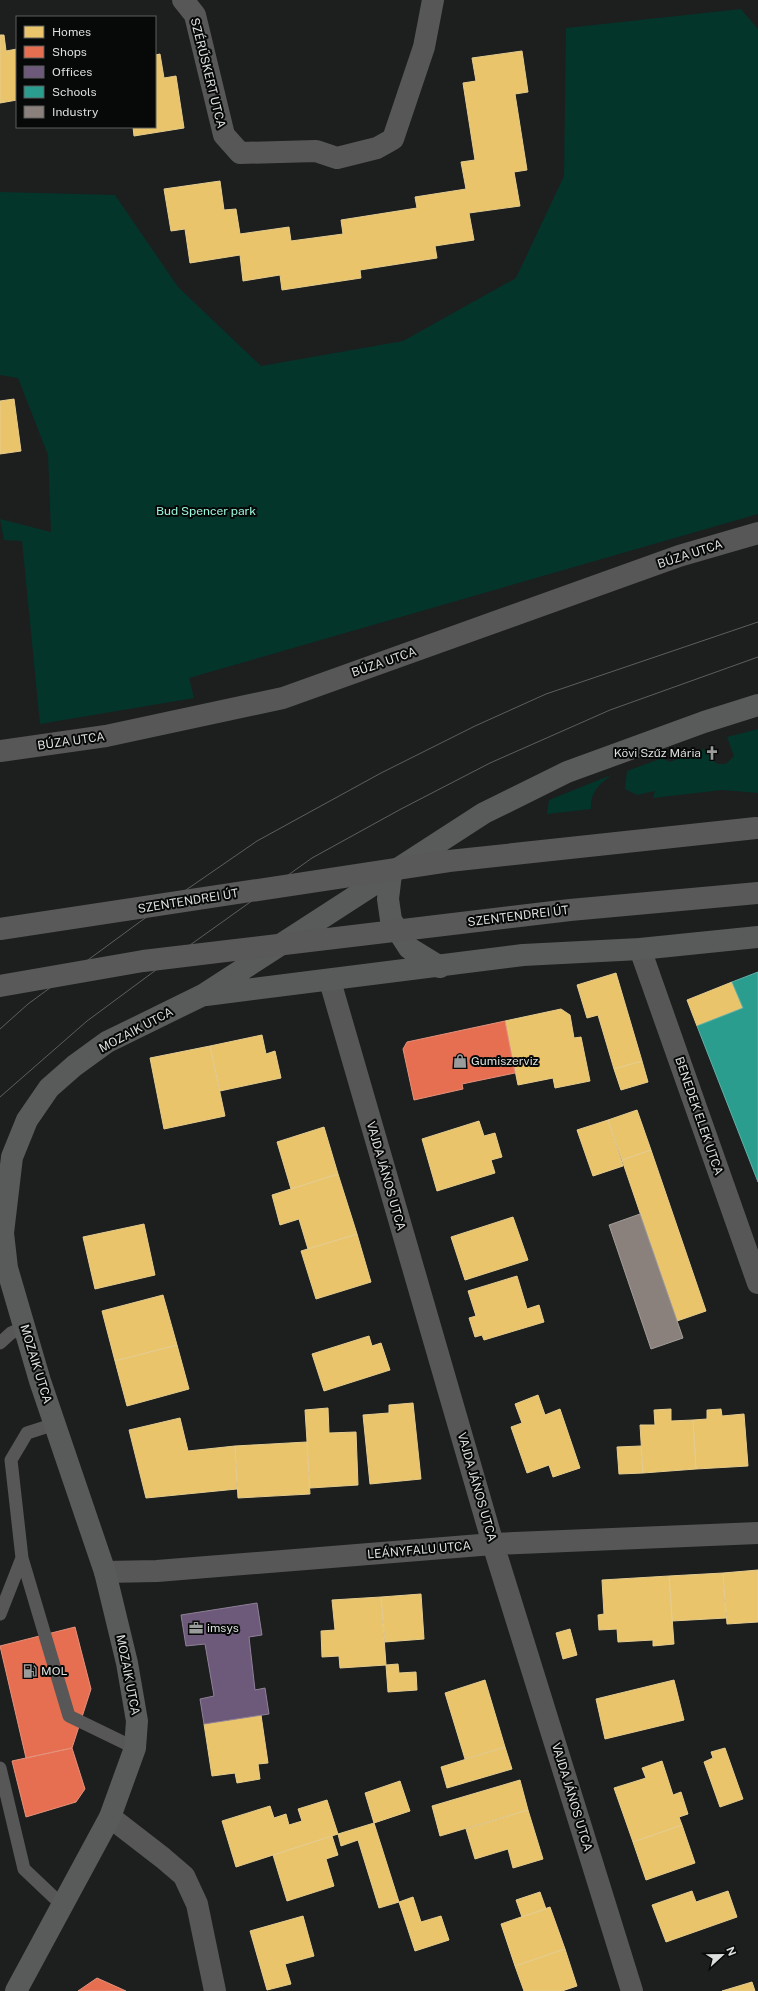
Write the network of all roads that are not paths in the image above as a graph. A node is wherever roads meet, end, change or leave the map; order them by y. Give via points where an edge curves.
1 (183, 0) edge
2 (433, 0) edge
3 (758, 533) edge
4 (758, 705) edge
5 (0, 751) edge
6 (756, 828) dead end
7 (391, 874) junction
8 (758, 893) edge
9 (0, 929) edge
10 (758, 937) edge
11 (640, 949) junction
12 (440, 967) junction
13 (330, 980) junction
14 (0, 986) edge
15 (203, 995) junction
16 (758, 1283) edge
17 (25, 1327) junction
18 (0, 1343) edge
19 (55, 1424) junction
20 (758, 1533) edge
21 (493, 1544) junction
22 (22, 1558) junction
23 (105, 1572) junction
24 (0, 1614) edge
25 (135, 1748) junction
26 (0, 1768) edge
27 (110, 1817) junction
28 (62, 1904) junction
29 (16, 1991) edge
30 (215, 1991) edge
31 (632, 1991) edge

1 - 2 street, SZÉRŰSKERT UTCA via 195,15 224,135 240,153 316,151 337,158 377,148 393,139 424,47
3 - 5 street, BÚZA UTCA via 679,556 283,698 106,736
4 - 7 street via 567,772 484,813
6 - 9 main road, SZENTENDREI ÚT, bridge via 449,861
7 - 12 street via 388,899 391,920 409,948
7 - 15 street
8 - 14 main road, SZENTENDREI ÚT, bridge via 570,910 151,960
10 - 11 street
11 - 12 street via 523,955
11 - 16 street, BENEDEK ELEK UTCA
12 - 13 street
13 - 15 street
13 - 21 street, VAJDA JÁNOS UTCA
15 - 17 street, MOZAIK UTCA via 107,1042 49,1088 28,1120 12,1157 3,1233 7,1268
17 - 18 lane via 11,1333
17 - 19 street, MOZAIK UTCA
19 - 22 lane via 27,1433 11,1460
19 - 23 street, MOZAIK UTCA
20 - 21 street, LEÁNYFALU UTCA
21 - 23 street, LEÁNYFALU UTCA via 134,1572
21 - 31 street, VAJDA JÁNOS UTCA
22 - 24 lane
22 - 25 lane via 69,1716
23 - 25 street, MOZAIK UTCA via 127,1663 137,1721
25 - 27 street, MOZAIK UTCA
26 - 28 lane via 24,1869
27 - 28 street, MOZAIK UTCA
27 - 30 street via 184,1876 197,1904
28 - 29 street, MOZAIK UTCA

